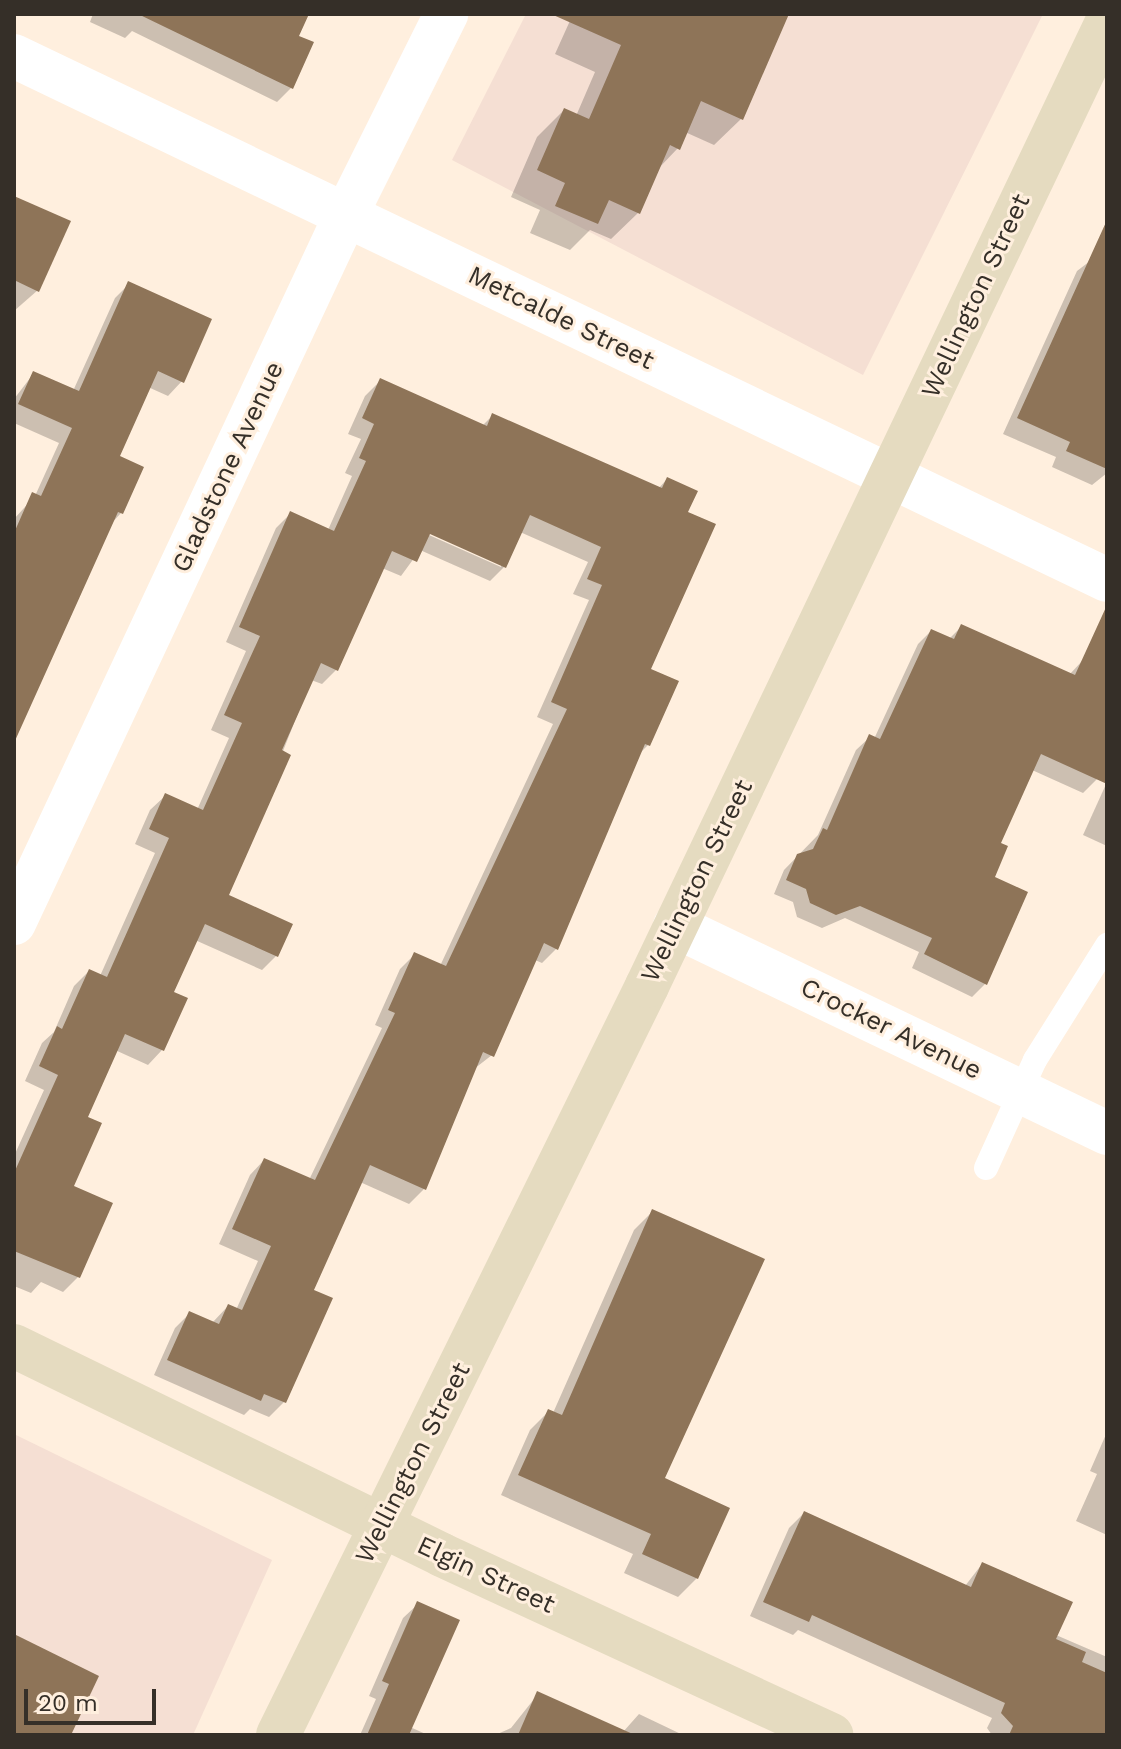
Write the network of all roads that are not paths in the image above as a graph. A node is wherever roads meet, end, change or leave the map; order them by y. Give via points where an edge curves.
1 (446, 14) edge
2 (1107, 22) edge
3 (14, 56) edge
4 (346, 215) junction
5 (890, 476) junction
6 (1107, 580) edge
7 (14, 923) edge
8 (675, 926) junction
9 (1107, 945) edge
10 (1020, 1091) junction
11 (1107, 1133) edge
12 (986, 1168) dead end
13 (14, 1346) edge
14 (384, 1527) junction
15 (278, 1735) edge
16 (831, 1735) edge

1 - 4 street, Gladstone Avenue
2 - 5 street, Wellington Street
3 - 4 street, Metcalde Street
4 - 5 street, Metcalde Street
4 - 7 street, Gladstone Avenue
5 - 6 street, Metcalde Street
5 - 8 street, Wellington Street
8 - 10 street, Crocker Avenue
8 - 14 street, Wellington Street
9 - 10 lane via 1078,984
10 - 11 street, Crocker Avenue
10 - 12 lane
13 - 14 street, Elgin Street
14 - 15 street, Wellington Street via 341,1599
14 - 16 street, Elgin Street

